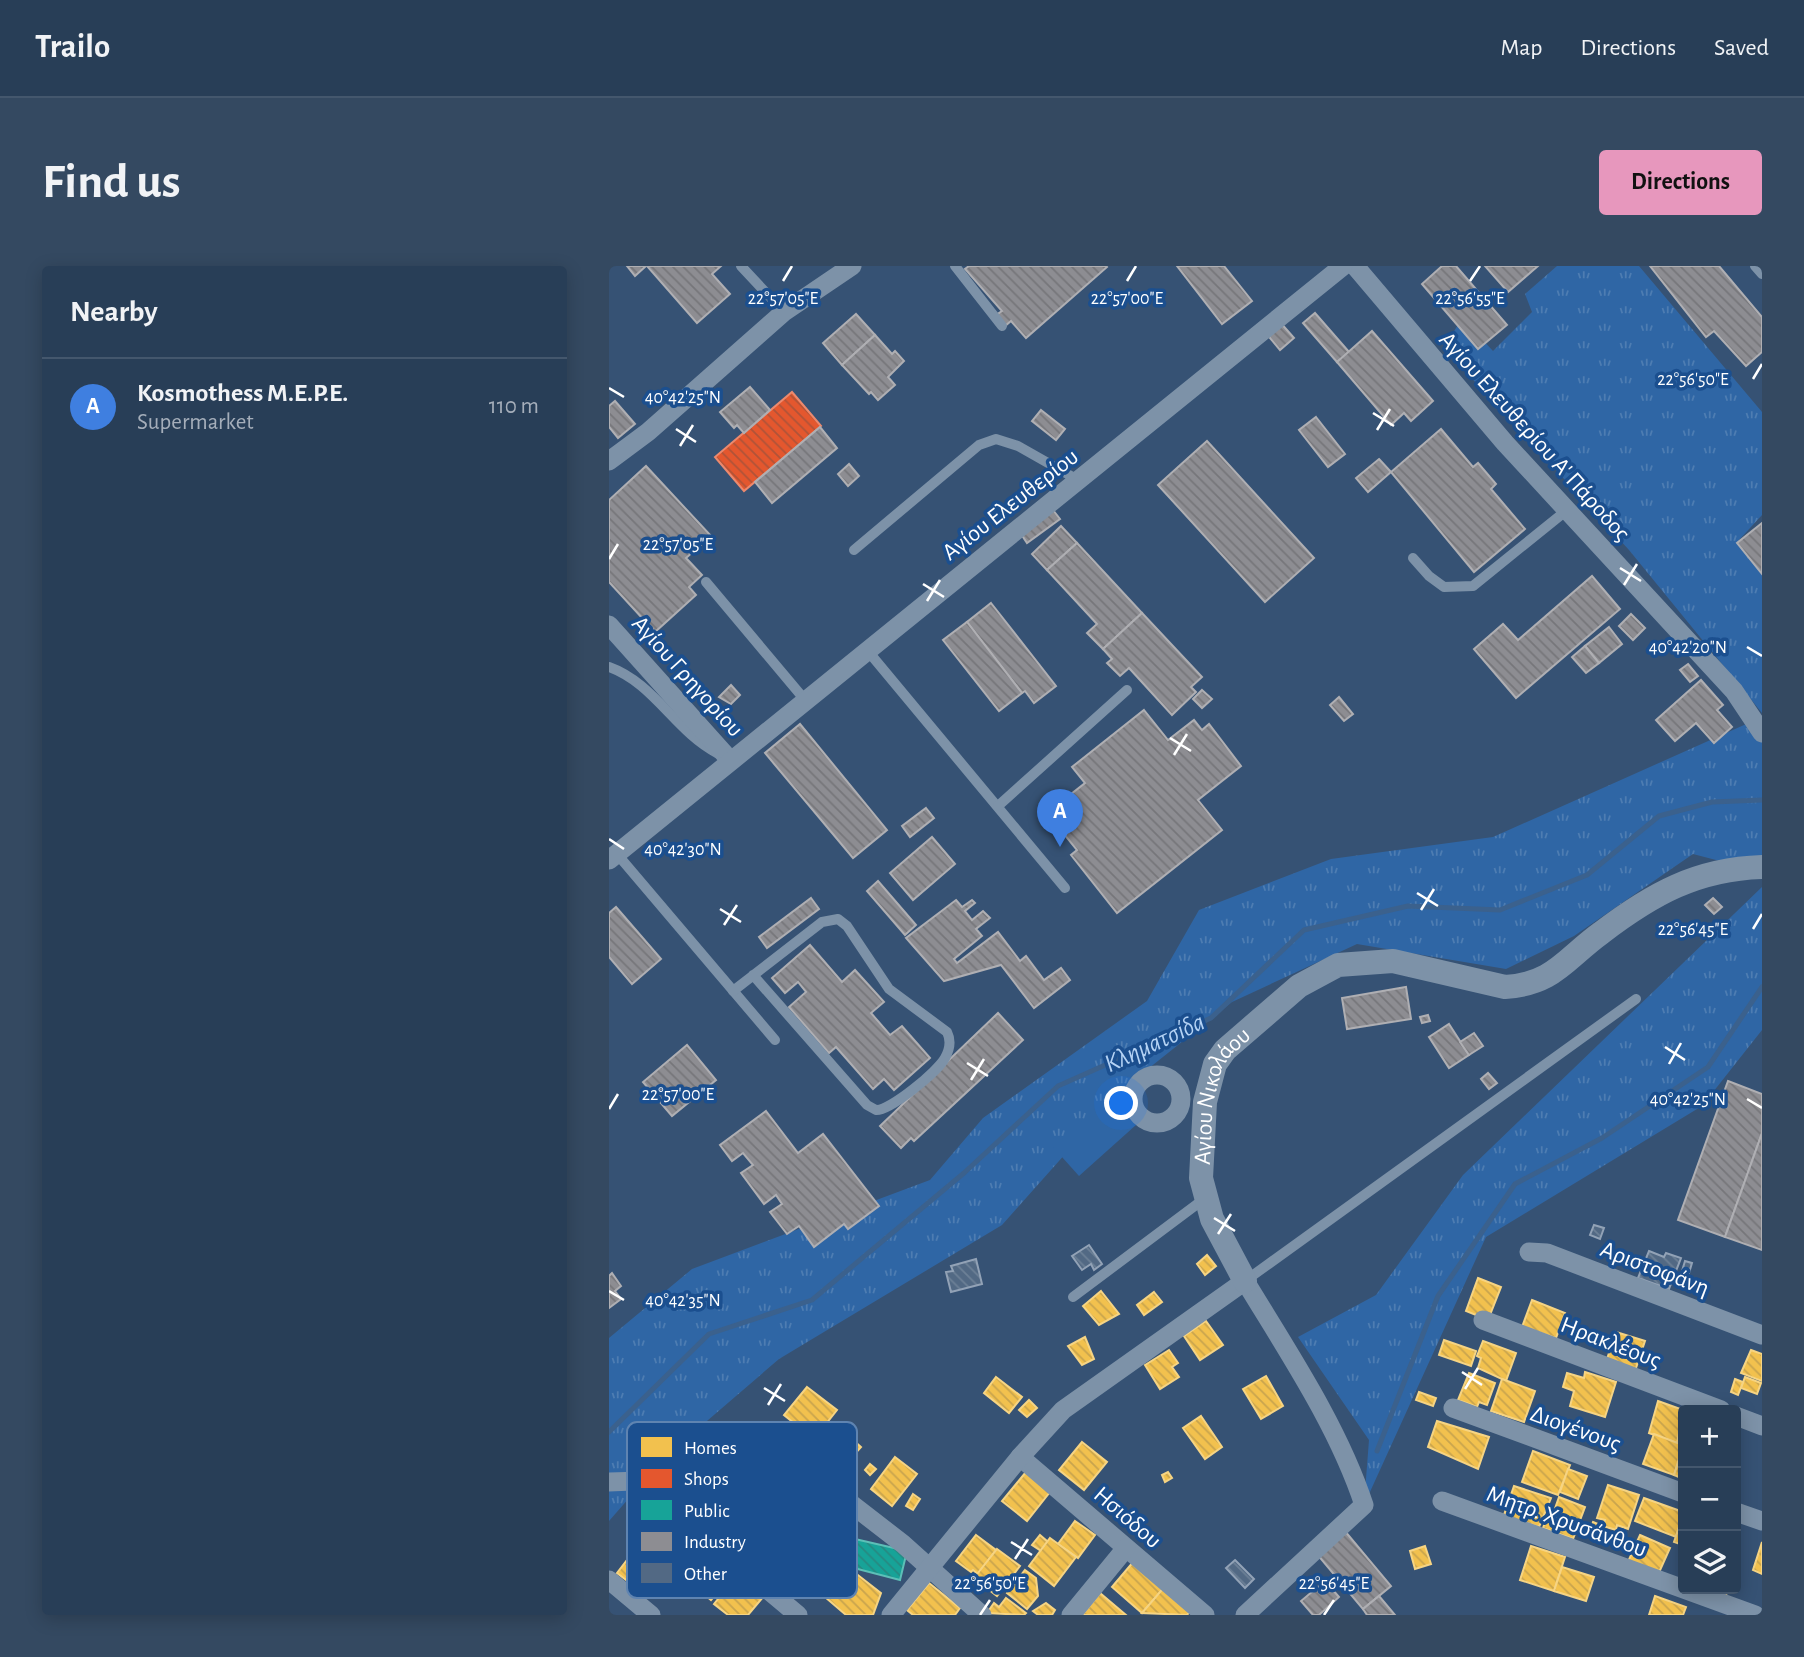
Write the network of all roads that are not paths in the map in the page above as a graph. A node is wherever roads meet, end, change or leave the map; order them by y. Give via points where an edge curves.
1 (741, 266) edge
2 (852, 266) edge
3 (955, 266) edge
4 (1343, 266) edge
5 (1355, 266) edge
6 (1755, 266) edge
7 (1762, 274) edge
8 (784, 312) junction
9 (1002, 326) dead end
10 (609, 461) edge
11 (1079, 480) junction
12 (1567, 510) junction
13 (854, 550) dead end
14 (1413, 558) dead end
15 (706, 582) dead end
16 (609, 625) edge
17 (867, 649) junction
18 (609, 667) edge
19 (1127, 690) dead end
20 (805, 700) junction
21 (1762, 733) edge
22 (730, 760) junction
23 (998, 806) junction
24 (613, 857) edge
25 (1762, 867) edge
26 (1065, 888) dead end
27 (753, 975) junction
28 (733, 991) junction
29 (1636, 999) dead end
30 (775, 1040) dead end
31 (1205, 1102) junction
32 (1180, 1103) dead end
33 (1205, 1199) junction
34 (1529, 1252) dead end
35 (1245, 1281) junction
36 (1073, 1297) dead end
37 (1483, 1320) dead end
38 (1762, 1335) edge
39 (1708, 1405) edge
40 (1453, 1408) dead end
41 (1741, 1418) edge
42 (1762, 1426) edge
43 (1020, 1457) junction
44 (609, 1482) edge
45 (627, 1482) edge
46 (1678, 1491) edge
47 (1442, 1501) dead end
48 (857, 1510) edge
49 (1741, 1514) edge
50 (1762, 1521) edge
51 (1126, 1548) junction
52 (932, 1568) junction
53 (609, 1580) edge
54 (627, 1595) edge
55 (631, 1598) edge
56 (778, 1598) edge
57 (651, 1615) edge
58 (798, 1615) edge
59 (891, 1615) edge
60 (982, 1615) edge
61 (1071, 1615) edge
62 (1205, 1615) edge
63 (1245, 1615) edge
64 (1755, 1615) edge

1 - 8 lane
2 - 8 street
3 - 9 lane
4 - 11 street, Αγίου Ελευθερίου
5 - 12 street, Αγίου Ελευθερίου Α' Πάροδος
6 - 7 lane
8 - 10 street
11 - 13 lane via 996,439 979,445
11 - 17 street, Αγίου Ελευθερίου
12 - 14 lane via 1473,586 1444,587
12 - 21 street, Αγίου Ελευθερίου Α' Πάροδος via 1734,691
15 - 20 lane
16 - 22 street, Αγίου Γρηγορίου
17 - 20 street, Αγίου Ελευθερίου
17 - 23 lane
18 - 22 lane via 647,690 696,741
19 - 23 lane
20 - 22 street, Αγίου Ελευθερίου
22 - 24 street, Αγίου Ελευθερίου
23 - 26 lane
24 - 28 lane
25 - 31 street, Αγίου Νικολάου via 1711,872 1673,886 1598,934 1556,972 1524,986 1505,987 1393,961 1338,965 1299,986 1225,1050 1215,1064
27 - 27 lane via 822,922 838,919 891,991 947,1032 947,1054 892,1107 876,1110
27 - 28 lane
28 - 30 lane
29 - 35 lane
31 - 32 street
31 - 33 street, Αγίου Νικολάου via 1201,1178
33 - 35 street, Αγίου Νικολάου
33 - 36 lane
34 - 38 street, Αριστοφάνη via 1547,1253
35 - 43 street via 1074,1401
35 - 63 street via 1353,1472 1364,1505
37 - 39 street, Ηρακλέους
40 - 46 street, Διογένους
41 - 42 street
43 - 51 street, Ησιόδου
43 - 52 street
44 - 45 street
47 - 64 street, Μητρ. Χρυσάνθου
48 - 52 street
49 - 50 street
51 - 61 street
51 - 62 street, Ησιόδου
52 - 59 street
52 - 60 street
53 - 54 street
55 - 57 street
56 - 58 street

